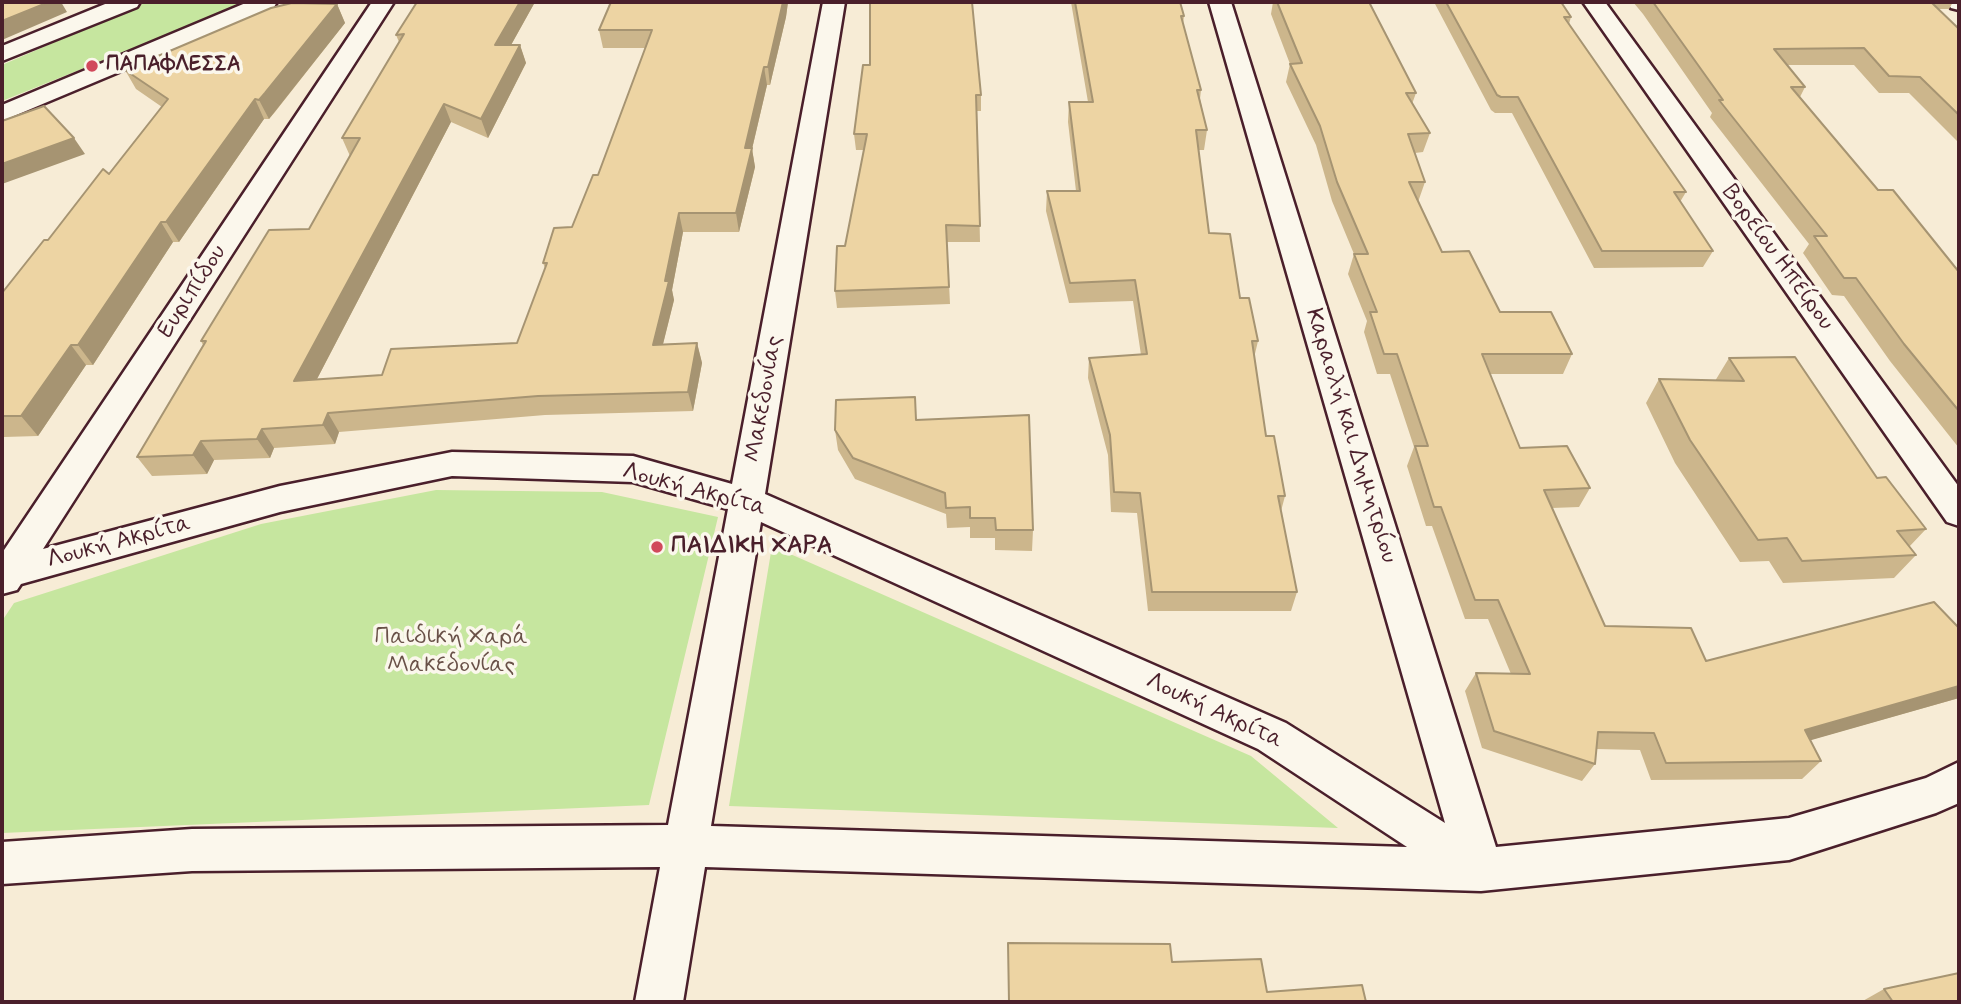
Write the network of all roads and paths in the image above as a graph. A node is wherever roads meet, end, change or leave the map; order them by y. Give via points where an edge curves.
1 (128, 2) edge
2 (266, 2) edge
3 (383, 2) edge
4 (834, 2) edge
5 (1220, 2) edge
6 (1594, 2) edge
7 (2, 54) edge
8 (2, 114) edge
9 (747, 501) junction
10 (1959, 513) edge
11 (4, 577) edge
12 (1959, 781) edge
13 (687, 846) junction
14 (2, 863) edge
15 (1481, 870) junction
16 (659, 1002) edge

1 - 7 street
2 - 8 street
3 - 11 street, Ευριπίδου
4 - 9 street, Μακεδονίας
5 - 15 street, Καραολή και Δημητρίου
6 - 10 street, Βορείου Ηπείρου
9 - 11 street, Λουκή Ακρίτα via 633,469 452,464 280,499
9 - 13 street, Μακεδονίας
9 - 15 street, Λουκή Ακρίτα via 1272,736
12 - 15 street via 1936,794 1789,839
13 - 14 street via 192,850
13 - 15 street
13 - 16 street, Μακεδονίας

